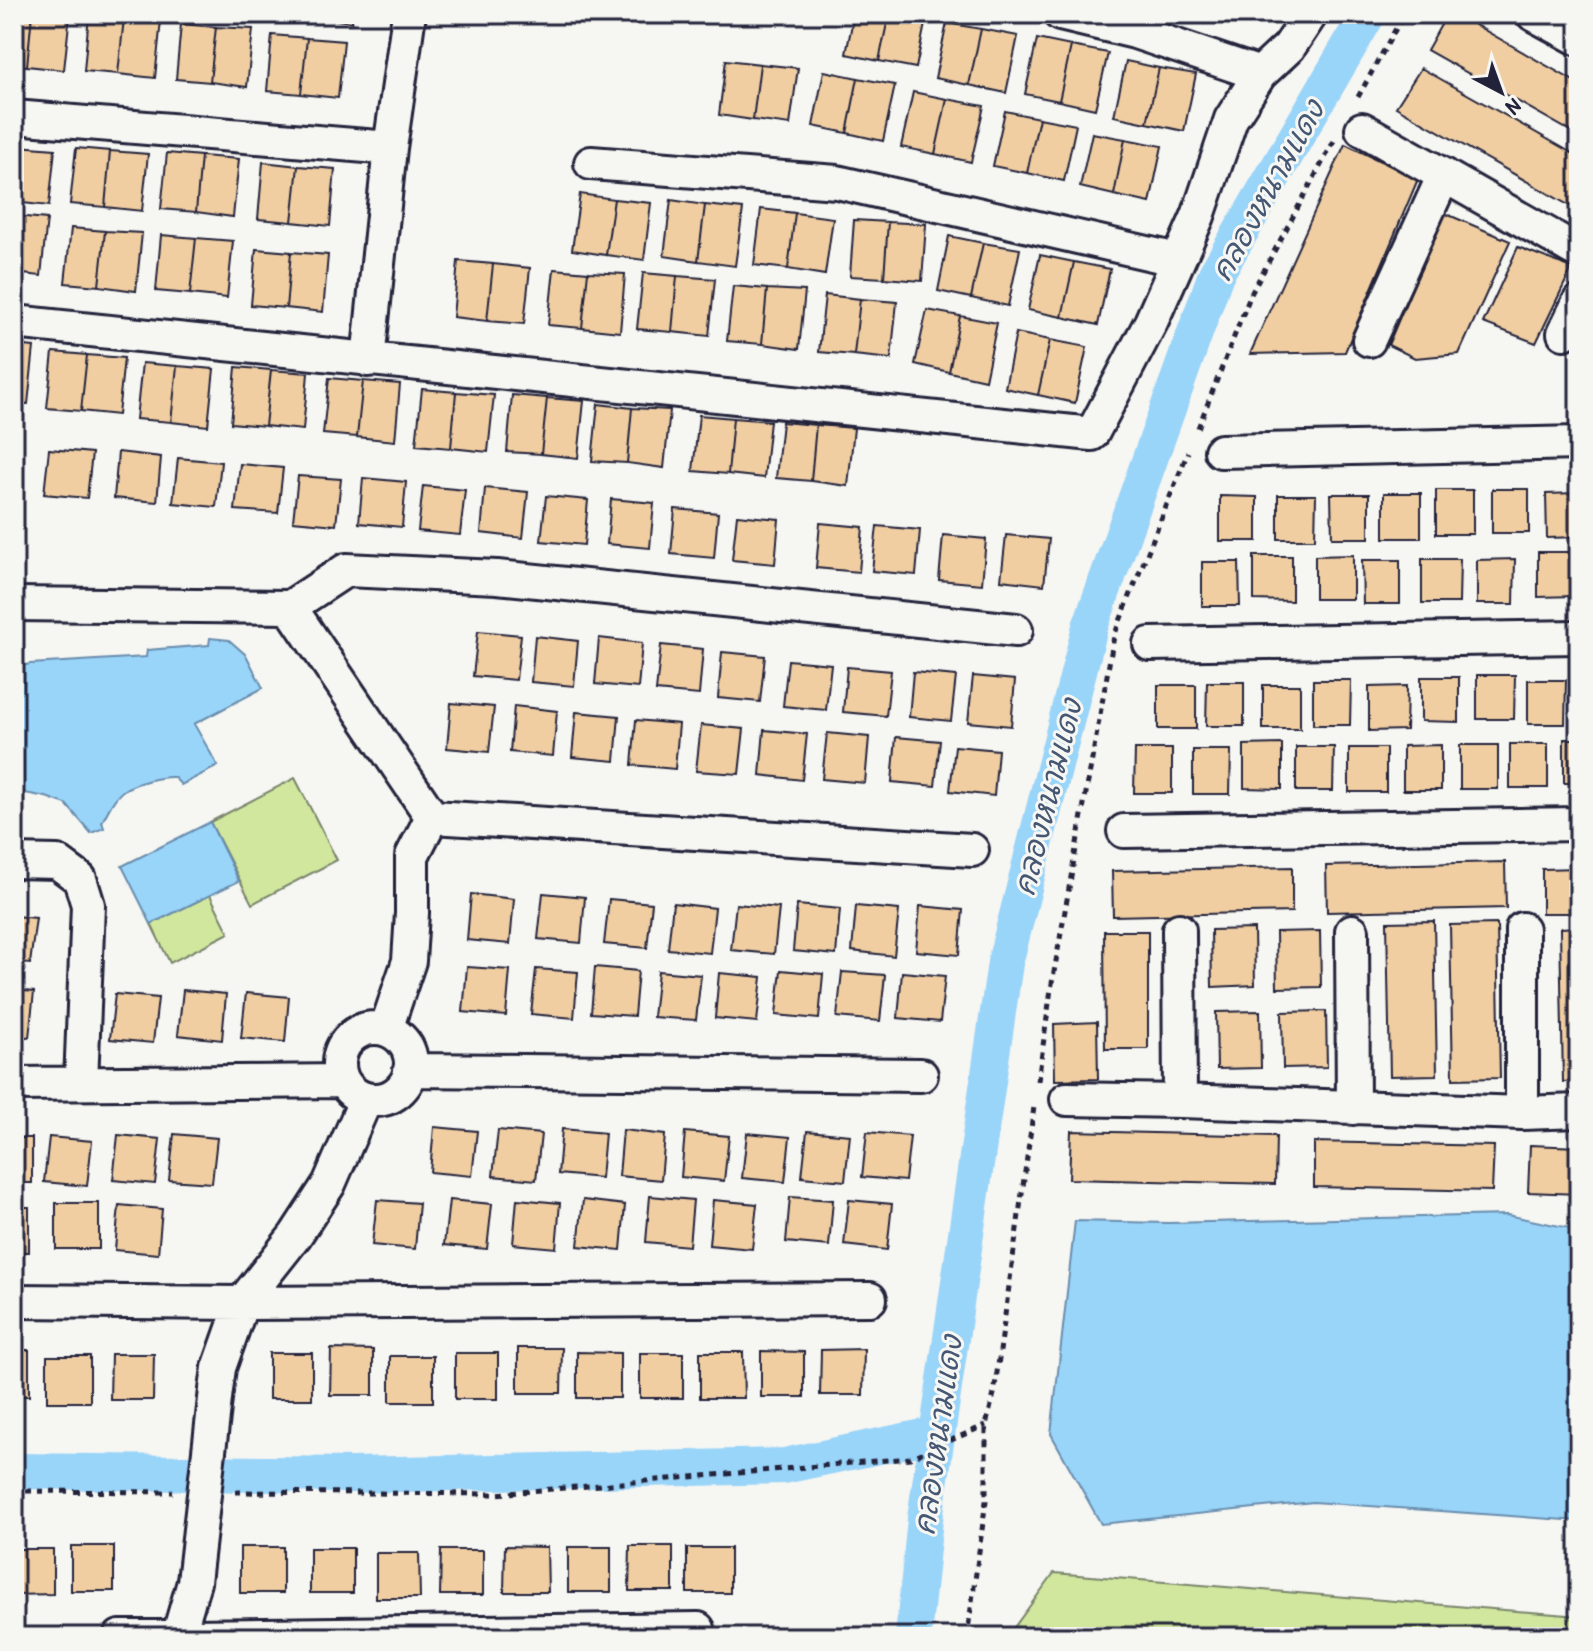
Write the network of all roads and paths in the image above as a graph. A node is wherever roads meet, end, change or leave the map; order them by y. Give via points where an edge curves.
1 (409, 14) edge
2 (1060, 14) edge
3 (1311, 14) edge
4 (1404, 14) edge
5 (1533, 14) edge
6 (1579, 39) edge
7 (1260, 74) junction
8 (14, 117) edge
9 (1352, 122) junction
10 (390, 148) junction
11 (591, 163) dead end
12 (1444, 175) junction
13 (1579, 252) edge
14 (1178, 260) junction
15 (1579, 302) edge
16 (14, 322) edge
17 (1564, 333) dead end
18 (1369, 340) dead end
19 (368, 360) junction
20 (1198, 428) dead end
21 (1579, 443) edge
22 (1206, 447) joint
23 (14, 604) edge
24 (290, 607) junction
25 (1016, 630) dead end
26 (1579, 637) edge
27 (1150, 644) dead end
28 (432, 817) junction
29 (1579, 824) edge
30 (1124, 831) dead end
31 (972, 850) dead end
32 (14, 861) edge
33 (1522, 929) dead end
34 (1179, 930) dead end
35 (1352, 931) dead end
36 (386, 1029) junction
37 (410, 1070) junction
38 (921, 1075) dead end
39 (1038, 1082) dead end
40 (81, 1083) junction
41 (14, 1084) edge
42 (355, 1090) junction
43 (1051, 1098) joint
44 (1180, 1101) junction
45 (1353, 1108) junction
46 (1579, 1111) edge
47 (1522, 1113) junction
48 (870, 1299) dead end
49 (14, 1301) edge
50 (242, 1303) junction
51 (986, 1425) junction
52 (14, 1491) edge
53 (185, 1492) dead end
54 (232, 1492) dead end
55 (698, 1629) dead end
56 (120, 1637) edge
57 (178, 1637) edge
58 (967, 1637) edge

1 - 10 street
2 - 7 street via 1135,32
3 - 7 street via 1289,47
4 - 9 path
5 - 6 street
7 - 14 street via 1231,119
8 - 10 street
9 - 12 street
9 - 20 path via 1251,294
10 - 19 street
11 - 14 street via 837,182
12 - 13 street
12 - 18 street
14 - 19 street via 1092,434
15 - 17 street
16 - 19 street
21 - 22 street
22 - 39 path via 1114,636
23 - 24 street
24 - 25 street via 346,570 497,577
24 - 28 street
26 - 27 street
28 - 31 street
28 - 36 street via 412,856 409,961
29 - 30 street
32 - 40 street via 57,862 80,879 88,905
33 - 47 street
34 - 44 street
35 - 45 street
36 - 37 street via 408,1050
36 - 42 street via 362,1030 344,1045 339,1067
37 - 38 street
37 - 42 street via 397,1092 383,1099
40 - 41 street
40 - 42 street
42 - 50 street via 329,1184
43 - 44 street
43 - 51 path
44 - 45 street
45 - 47 street
46 - 47 street
48 - 50 street
49 - 50 street
50 - 57 street, bridge via 219,1368 194,1582
51 - 54 path via 910,1458 496,1494
51 - 58 path via 986,1501
52 - 53 path
55 - 57 street
56 - 57 street

